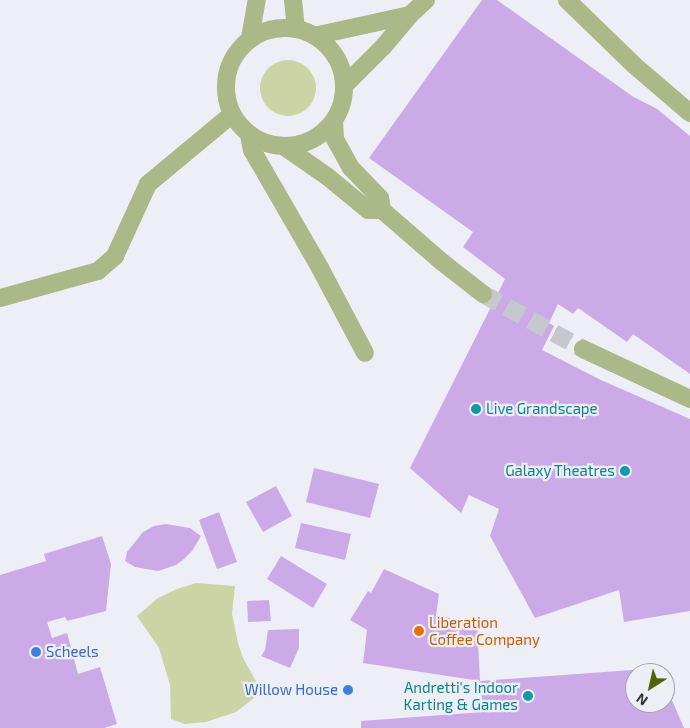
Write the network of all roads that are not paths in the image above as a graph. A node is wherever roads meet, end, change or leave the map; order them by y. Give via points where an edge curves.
1 (257, 0) edge
2 (293, 0) edge
3 (426, 0) edge
4 (567, 0) edge
5 (410, 15) junction
6 (296, 29) junction
7 (314, 36) junction
8 (250, 38) junction
9 (344, 86) junction
10 (690, 113) edge
11 (231, 114) junction
12 (334, 122) junction
13 (249, 135) junction
14 (284, 147) junction
15 (382, 210) junction
16 (484, 294) tunnel mouth
17 (0, 298) edge
18 (583, 349) tunnel mouth
19 (365, 353) dead end
20 (690, 399) edge

1 - 8 lane
2 - 6 lane
3 - 5 lane
4 - 10 lane via 634,66
5 - 7 lane
5 - 9 lane
6 - 7 lane
6 - 8 lane via 280,28
7 - 9 lane via 336,57
8 - 11 lane via 234,58 225,81
9 - 12 lane via 342,105
11 - 13 lane
11 - 17 lane via 148,184 115,256 98,271
12 - 14 lane via 320,136 303,144
12 - 15 lane via 335,139 351,168 380,198
13 - 14 lane via 266,144
13 - 19 lane via 252,150
14 - 15 lane via 368,210
15 - 16 lane
18 - 20 lane

